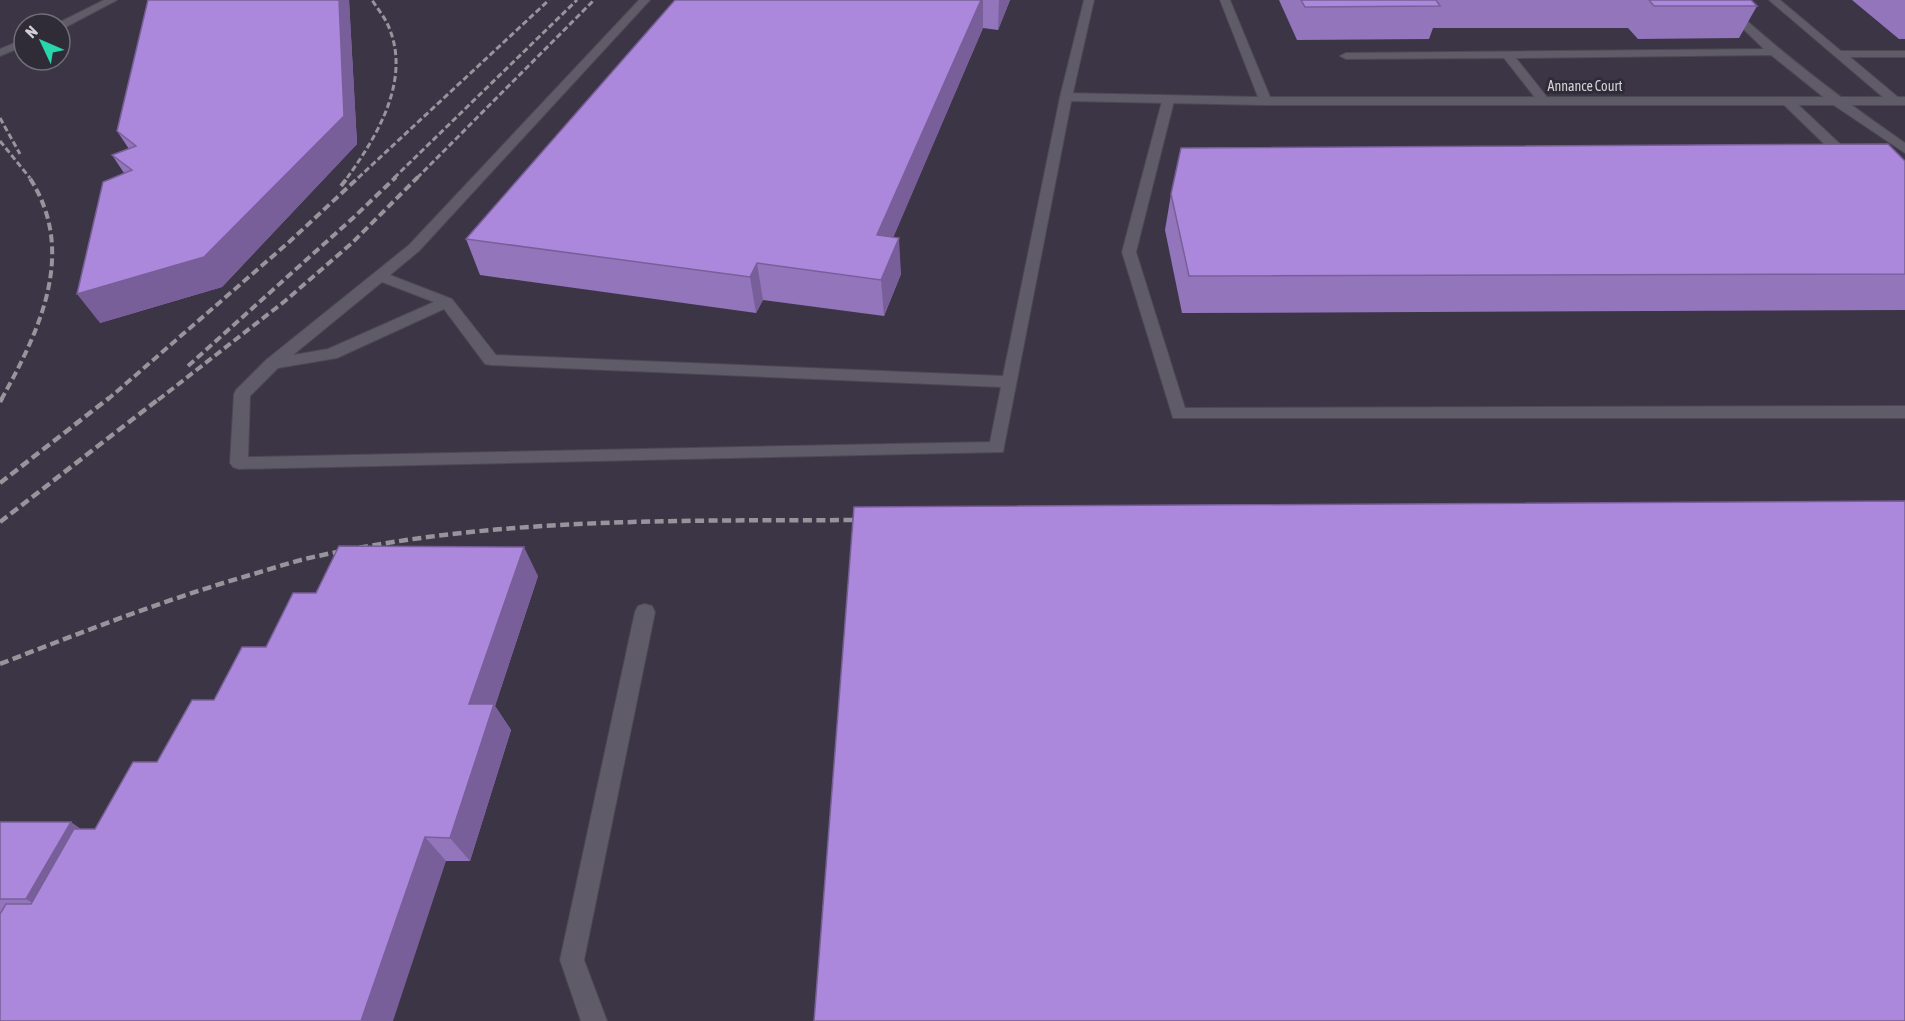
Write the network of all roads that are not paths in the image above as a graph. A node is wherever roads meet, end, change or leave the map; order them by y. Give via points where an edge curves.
1 (112, 0) edge
2 (645, 0) edge
3 (1089, 0) edge
4 (1225, 0) edge
5 (1718, 0) edge
6 (1774, 0) edge
7 (72, 20) edge
8 (1774, 52) junction
9 (1839, 54) junction
10 (1905, 54) edge
11 (1508, 55) junction
12 (1346, 56) dead end
13 (1066, 97) junction
14 (1787, 100) junction
15 (1168, 101) junction
16 (1265, 101) junction
17 (1544, 101) junction
18 (1836, 101) junction
19 (1900, 101) edge
20 (1905, 148) edge
21 (1863, 172) edge
22 (380, 276) junction
23 (447, 302) junction
24 (272, 364) junction
25 (1010, 382) junction
26 (1905, 412) edge
27 (645, 612) dead end
28 (594, 1021) edge

1 - 7 street
2 - 22 street via 414,248
3 - 13 street
4 - 16 street
5 - 8 street
6 - 9 street
8 - 11 street
8 - 18 street
9 - 10 street
9 - 19 street
11 - 12 street
11 - 17 street
13 - 15 street, Annance Court
13 - 25 street
14 - 17 street, Annance Court
14 - 18 street, Annance Court
14 - 21 street
15 - 16 street, Annance Court
15 - 26 street via 1129,252 1179,414
16 - 17 street, Annance Court
18 - 19 street, Annance Court
18 - 20 street
22 - 23 street
22 - 24 street
23 - 24 street via 331,354
23 - 25 street via 491,360
24 - 25 street via 242,394 239,463 997,448
27 - 28 street via 572,960

